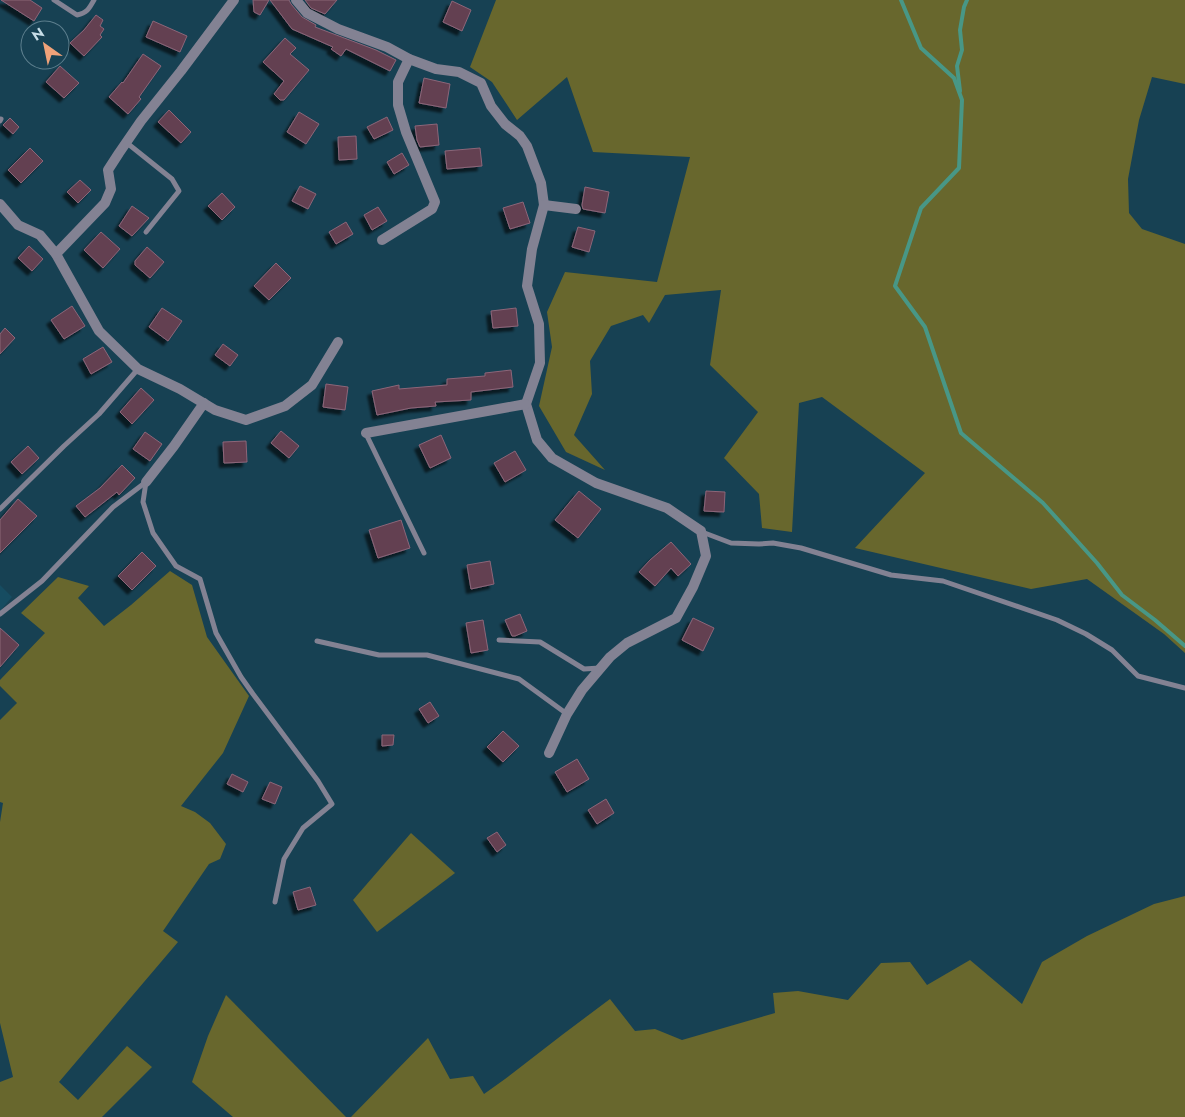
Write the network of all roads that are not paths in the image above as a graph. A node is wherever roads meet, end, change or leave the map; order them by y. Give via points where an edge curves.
1 (54, 0) edge
2 (94, 0) edge
3 (234, 0) edge
4 (296, 0) edge
5 (409, 59) junction
6 (126, 142) junction
7 (0, 204) edge
8 (544, 205) junction
9 (576, 209) dead end
10 (146, 232) dead end
11 (382, 240) dead end
12 (56, 254) junction
13 (338, 342) dead end
14 (138, 369) junction
15 (204, 403) junction
16 (526, 404) junction
17 (366, 433) joint
18 (146, 482) junction
19 (0, 509) edge
20 (701, 532) junction
21 (424, 553) dead end
22 (0, 614) edge
23 (499, 640) dead end
24 (317, 641) dead end
25 (600, 668) junction
26 (1185, 688) edge
27 (567, 714) junction
28 (549, 753) dead end
29 (275, 902) dead end

1 - 2 lane via 76,15 83,14
3 - 6 street
4 - 5 street via 307,13
5 - 8 street via 436,69 458,72 481,83 491,106 526,146 541,183
5 - 11 street via 398,82 398,104 435,202 432,209
6 - 10 lane via 172,179 179,191
6 - 12 street via 108,170 110,189 105,204
7 - 12 street via 18,225 40,235
8 - 9 street
8 - 16 street via 532,249 527,286 539,324 540,363
12 - 14 street via 99,331
13 - 15 street via 312,385 285,406 246,420
14 - 15 street
14 - 19 lane via 99,414
15 - 18 street
16 - 17 street
16 - 20 street via 537,440 552,458 596,483 667,508
17 - 21 lane
18 - 22 lane via 113,507 42,581
18 - 29 lane via 143,502 153,533 176,566 200,579 216,633 241,677 318,780 332,804 303,828 284,859
20 - 25 street via 706,556 676,618 627,643
20 - 26 lane via 731,543 773,543 801,548 891,575 943,581 1057,620 1112,650 1138,676
23 - 25 lane via 540,642 584,669
24 - 27 lane via 379,655 427,655 519,679
25 - 27 street
27 - 28 street

